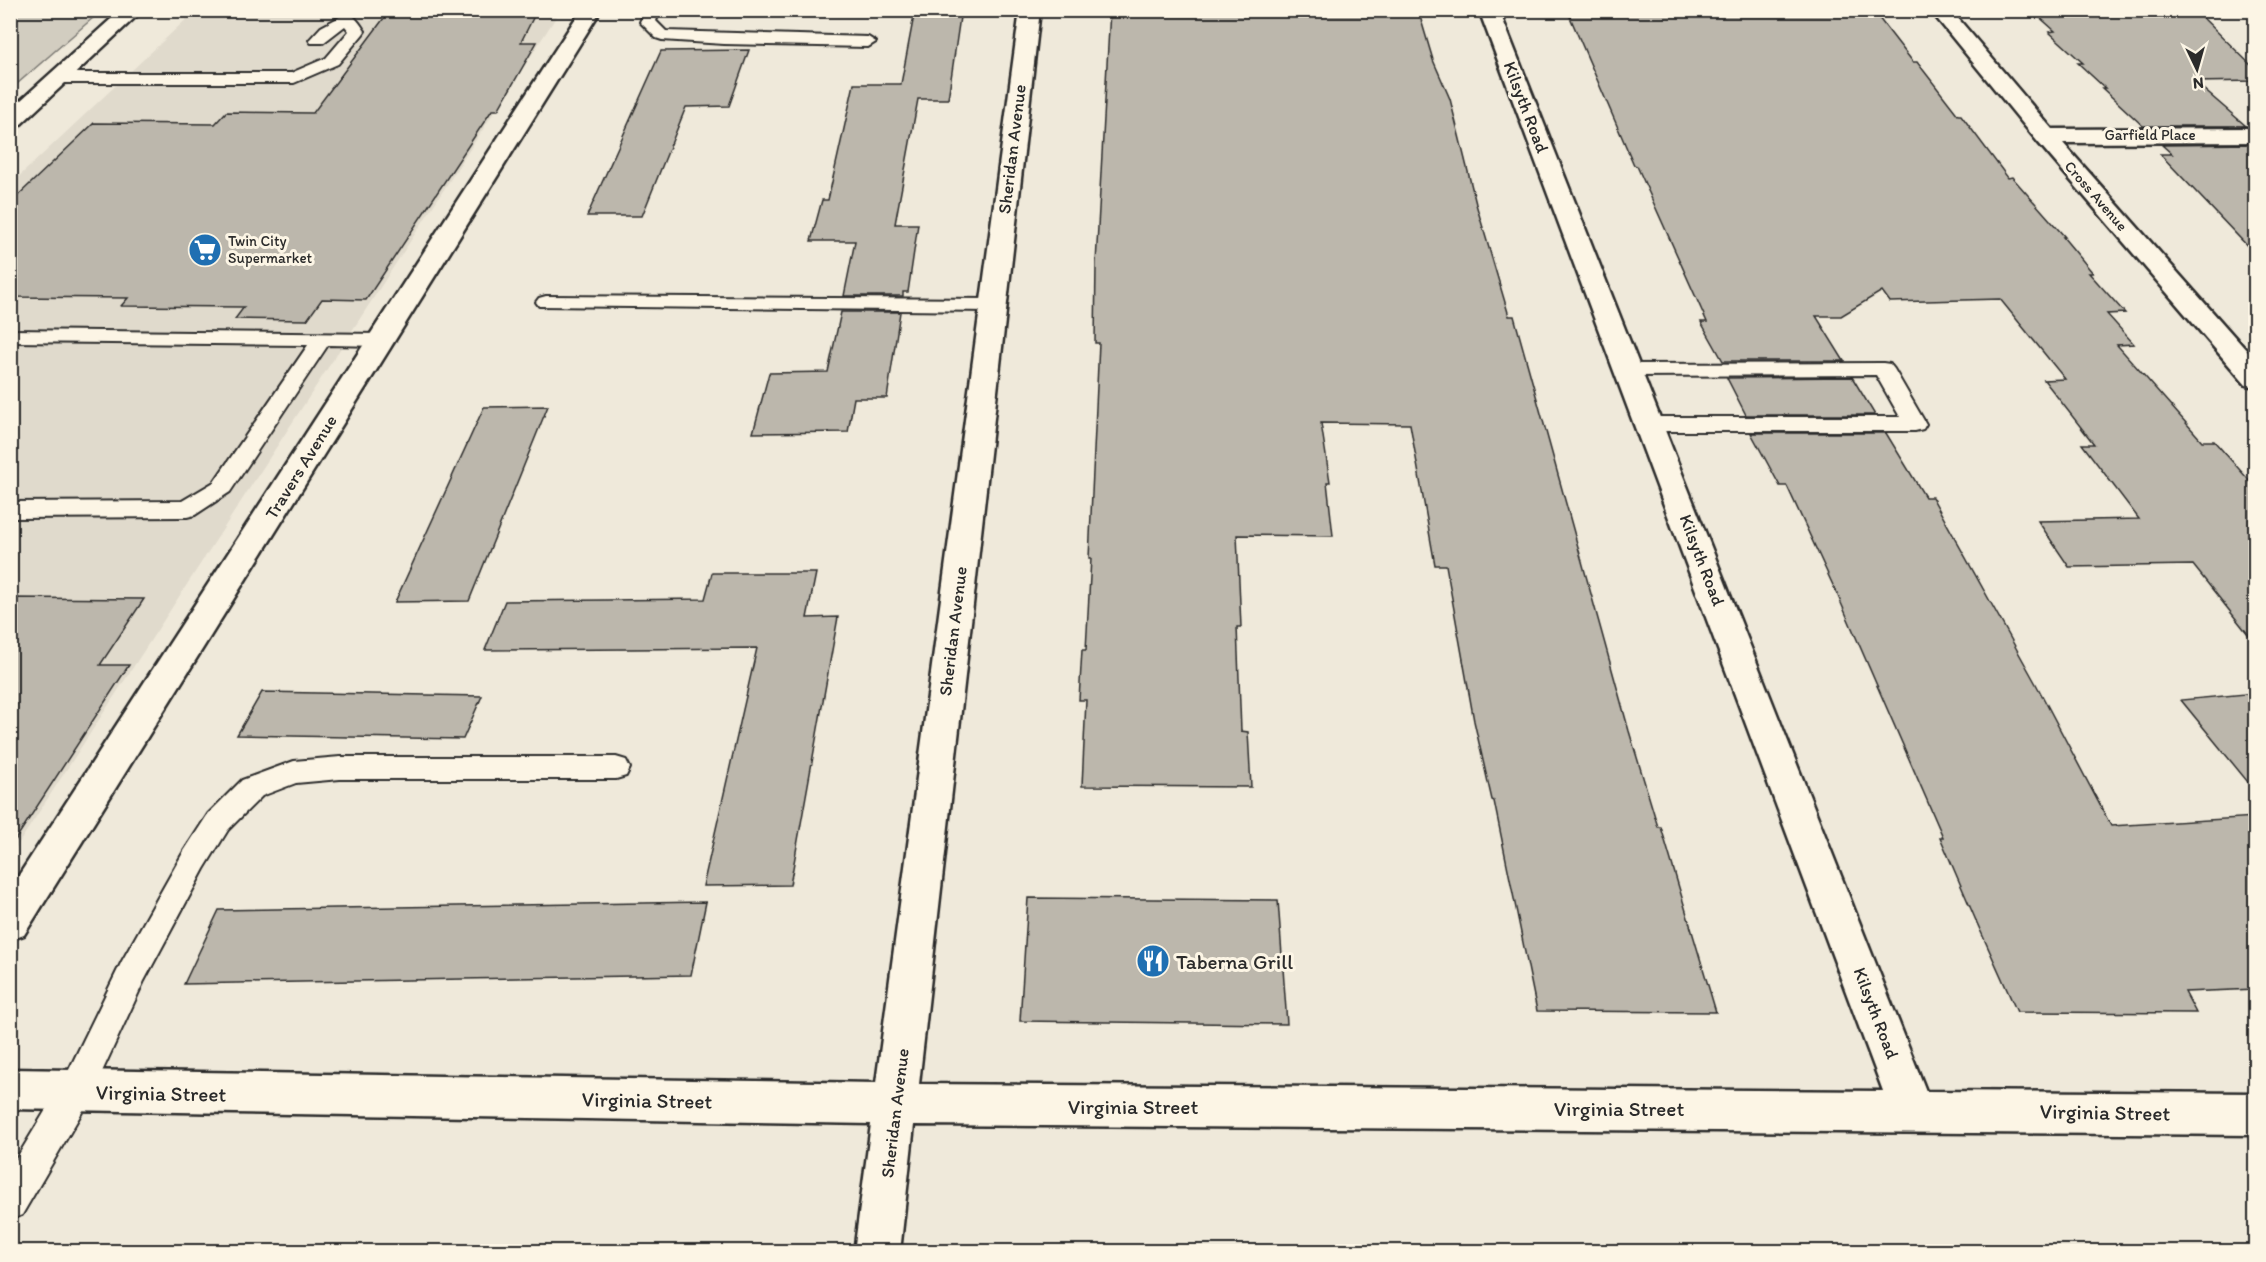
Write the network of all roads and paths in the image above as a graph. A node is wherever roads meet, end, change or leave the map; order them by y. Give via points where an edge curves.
1 (134, 10) edge
2 (591, 10) edge
3 (653, 10) edge
4 (1030, 10) edge
5 (1490, 10) edge
6 (1940, 10) edge
7 (350, 14) edge
8 (324, 40) dead end
9 (868, 42) dead end
10 (307, 60) dead end
11 (59, 78) junction
12 (294, 78) junction
13 (10, 122) edge
14 (2256, 135) edge
15 (2045, 136) junction
16 (546, 302) dead end
17 (992, 305) junction
18 (10, 336) edge
19 (322, 339) junction
20 (382, 340) junction
21 (1628, 370) junction
22 (2256, 379) edge
23 (1650, 424) junction
24 (10, 510) edge
25 (616, 768) dead end
26 (10, 922) edge
27 (10, 1089) edge
28 (76, 1091) junction
29 (896, 1104) junction
30 (1912, 1110) junction
31 (2256, 1114) edge
32 (10, 1203) edge
33 (877, 1251) edge

1 - 11 street
2 - 20 street, Travers Avenue
3 - 9 lane via 648,22 662,35
4 - 17 street, Sheridan Avenue
5 - 21 street, Kilsyth Road
6 - 15 street, Cross Avenue
7 - 8 lane
7 - 12 lane via 357,31 332,61
10 - 12 lane
11 - 12 lane
11 - 13 street
14 - 15 street, Garfield Place
15 - 22 street, Cross Avenue
16 - 17 lane
17 - 29 street, Sheridan Avenue
18 - 19 lane
19 - 20 lane
19 - 24 lane via 222,487 187,509
20 - 26 street, Travers Avenue
21 - 23 street, Kilsyth Road
21 - 23 lane via 1883,369 1915,424
23 - 30 street, Kilsyth Road
25 - 28 lane via 340,768 294,772 252,788 218,822 194,860 133,971
27 - 28 street, Virginia Street
28 - 29 street, Virginia Street
28 - 32 lane
29 - 30 street, Virginia Street
29 - 33 street, Sheridan Avenue
30 - 31 street, Virginia Street

